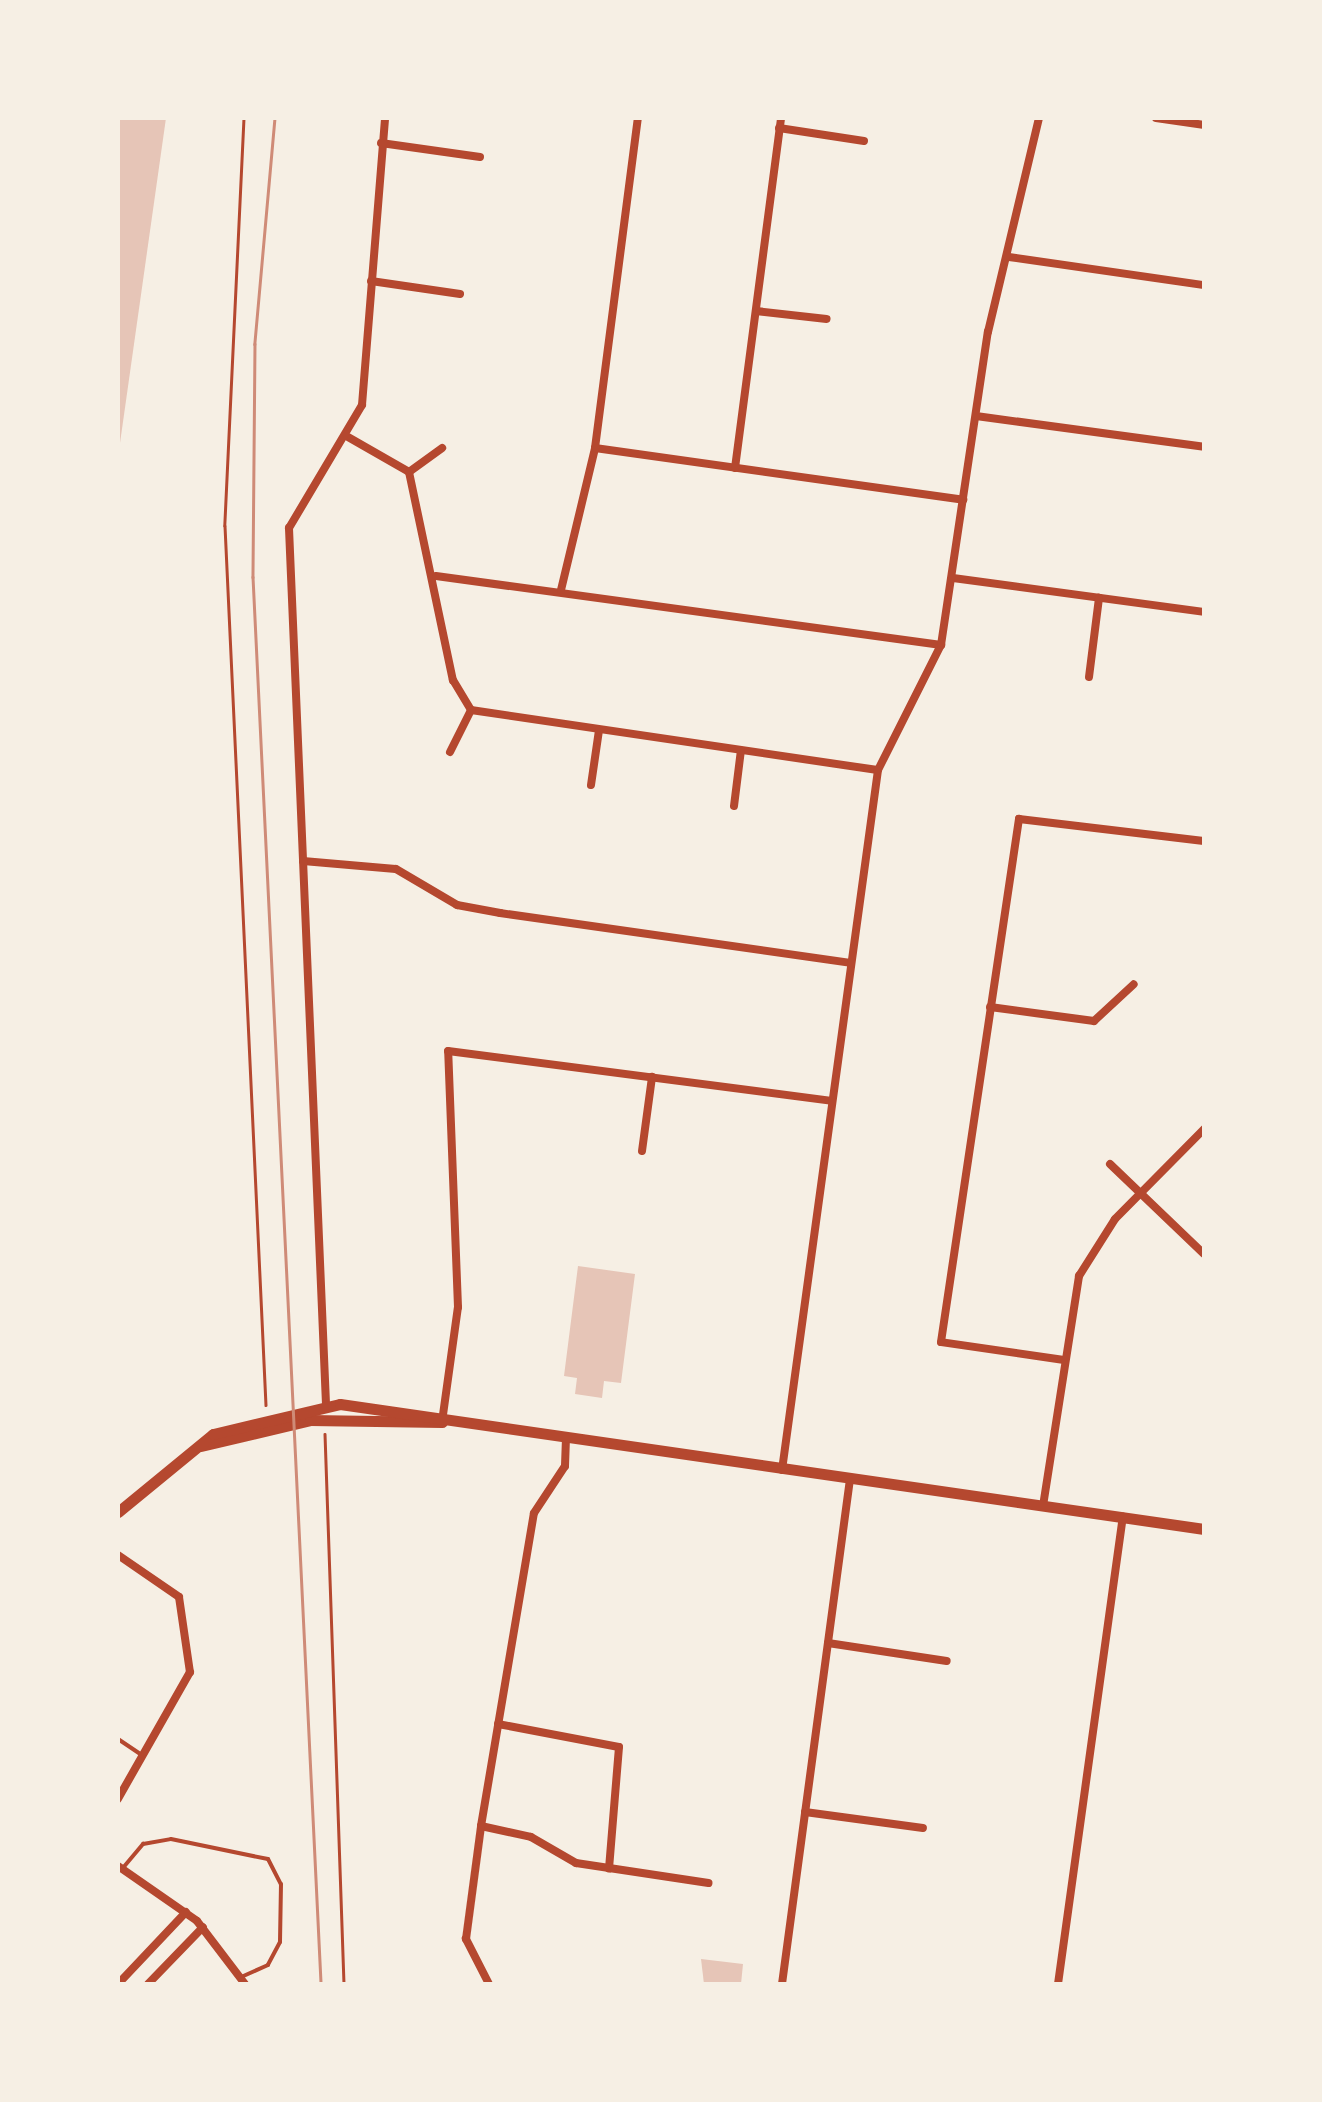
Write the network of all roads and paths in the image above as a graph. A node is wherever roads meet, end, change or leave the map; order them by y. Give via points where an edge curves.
1 (244, 118) edge
2 (385, 118) edge
3 (638, 118) edge
4 (781, 118) edge
5 (1040, 118) edge
6 (1156, 118) edge
7 (1204, 124) edge
8 (780, 128) junction
9 (864, 141) dead end
10 (381, 143) junction
11 (480, 157) dead end
12 (1009, 258) junction
13 (371, 282) junction
14 (1204, 285) edge
15 (460, 294) dead end
16 (756, 310) junction
17 (826, 318) dead end
18 (976, 416) junction
19 (348, 437) junction
20 (1204, 447) edge
21 (442, 448) dead end
22 (595, 448) junction
23 (734, 468) junction
24 (410, 472) junction
25 (963, 500) junction
26 (436, 576) junction
27 (953, 578) junction
28 (561, 590) junction
29 (1099, 598) junction
30 (1204, 612) edge
31 (941, 645) junction
32 (1089, 677) dead end
33 (471, 710) junction
34 (599, 730) junction
35 (740, 750) junction
36 (450, 752) dead end
37 (878, 770) junction
38 (591, 785) dead end
39 (734, 806) dead end
40 (1204, 841) edge
41 (304, 861) junction
42 (850, 963) junction
43 (1134, 984) dead end
44 (990, 1007) junction
45 (652, 1077) junction
46 (832, 1101) junction
47 (1204, 1128) edge
48 (642, 1152) dead end
49 (1110, 1164) dead end
50 (1140, 1194) junction
51 (1204, 1254) edge
52 (1064, 1360) junction
53 (326, 1404) junction
54 (266, 1405) dead end
55 (442, 1422) junction
56 (325, 1431) dead end
57 (566, 1440) junction
58 (200, 1446) junction
59 (782, 1470) junction
60 (850, 1479) junction
61 (1043, 1506) junction
62 (118, 1512) edge
63 (1124, 1517) junction
64 (1204, 1529) edge
65 (118, 1556) edge
66 (828, 1644) junction
67 (946, 1661) dead end
68 (498, 1724) junction
69 (118, 1739) edge
70 (144, 1756) junction
71 (118, 1799) edge
72 (805, 1812) junction
73 (481, 1826) junction
74 (923, 1828) dead end
75 (120, 1867) edge
76 (609, 1869) junction
77 (708, 1883) dead end
78 (186, 1912) junction
79 (203, 1927) junction
80 (243, 1981) edge
81 (118, 1984) edge
82 (148, 1984) edge
83 (344, 1984) edge
84 (489, 1984) edge
85 (782, 1984) edge
86 (795, 1984) edge
87 (1058, 1984) edge

1 - 54 path via 226,526
2 - 10 street
3 - 22 street
4 - 8 street
5 - 12 street
6 - 7 street
8 - 9 street
8 - 16 street
10 - 11 street
10 - 13 street
12 - 14 street
12 - 18 street
13 - 15 street
13 - 19 street via 362,405
16 - 17 street
16 - 23 street
18 - 20 street
18 - 25 street
19 - 24 street
19 - 41 street via 288,528
21 - 24 street
22 - 23 street
22 - 28 street
23 - 25 street
24 - 26 street
25 - 27 street
26 - 28 street
26 - 33 street via 453,680
27 - 29 street
27 - 31 street
28 - 31 street
29 - 30 street
29 - 32 street
31 - 37 street
33 - 34 street
33 - 36 street
34 - 35 street
34 - 38 street
35 - 37 street
35 - 39 street
37 - 42 street
40 - 44 street via 1019,818
41 - 42 street via 396,869 457,905
41 - 53 street
42 - 46 street
43 - 44 street via 1094,1021
44 - 52 street via 940,1342
45 - 46 street
45 - 48 street
45 - 55 street via 448,1051 458,1307
46 - 59 street
47 - 50 street
49 - 50 street
50 - 51 street
50 - 52 street via 1079,1276
52 - 61 street
53 - 55 main road
53 - 58 main road via 267,1415
55 - 57 main road
55 - 58 main road via 310,1420
56 - 83 path
57 - 59 main road
57 - 68 street via 564,1466 534,1514
58 - 62 main road
59 - 60 main road
60 - 61 main road
60 - 66 street
61 - 63 main road
63 - 64 main road
63 - 87 street
65 - 70 street via 179,1596 186,1614 190,1672
66 - 67 street
66 - 72 street
68 - 73 street
68 - 76 street via 619,1747
69 - 70 lane
70 - 71 street
72 - 74 street
72 - 85 street
73 - 76 street
73 - 84 street via 466,1939
75 - 78 street
75 - 80 lane via 143,1844 171,1839 268,1858 282,1884 280,1942 268,1964
76 - 77 street
78 - 79 street
78 - 81 street
79 - 80 street
79 - 82 street
85 - 86 street

